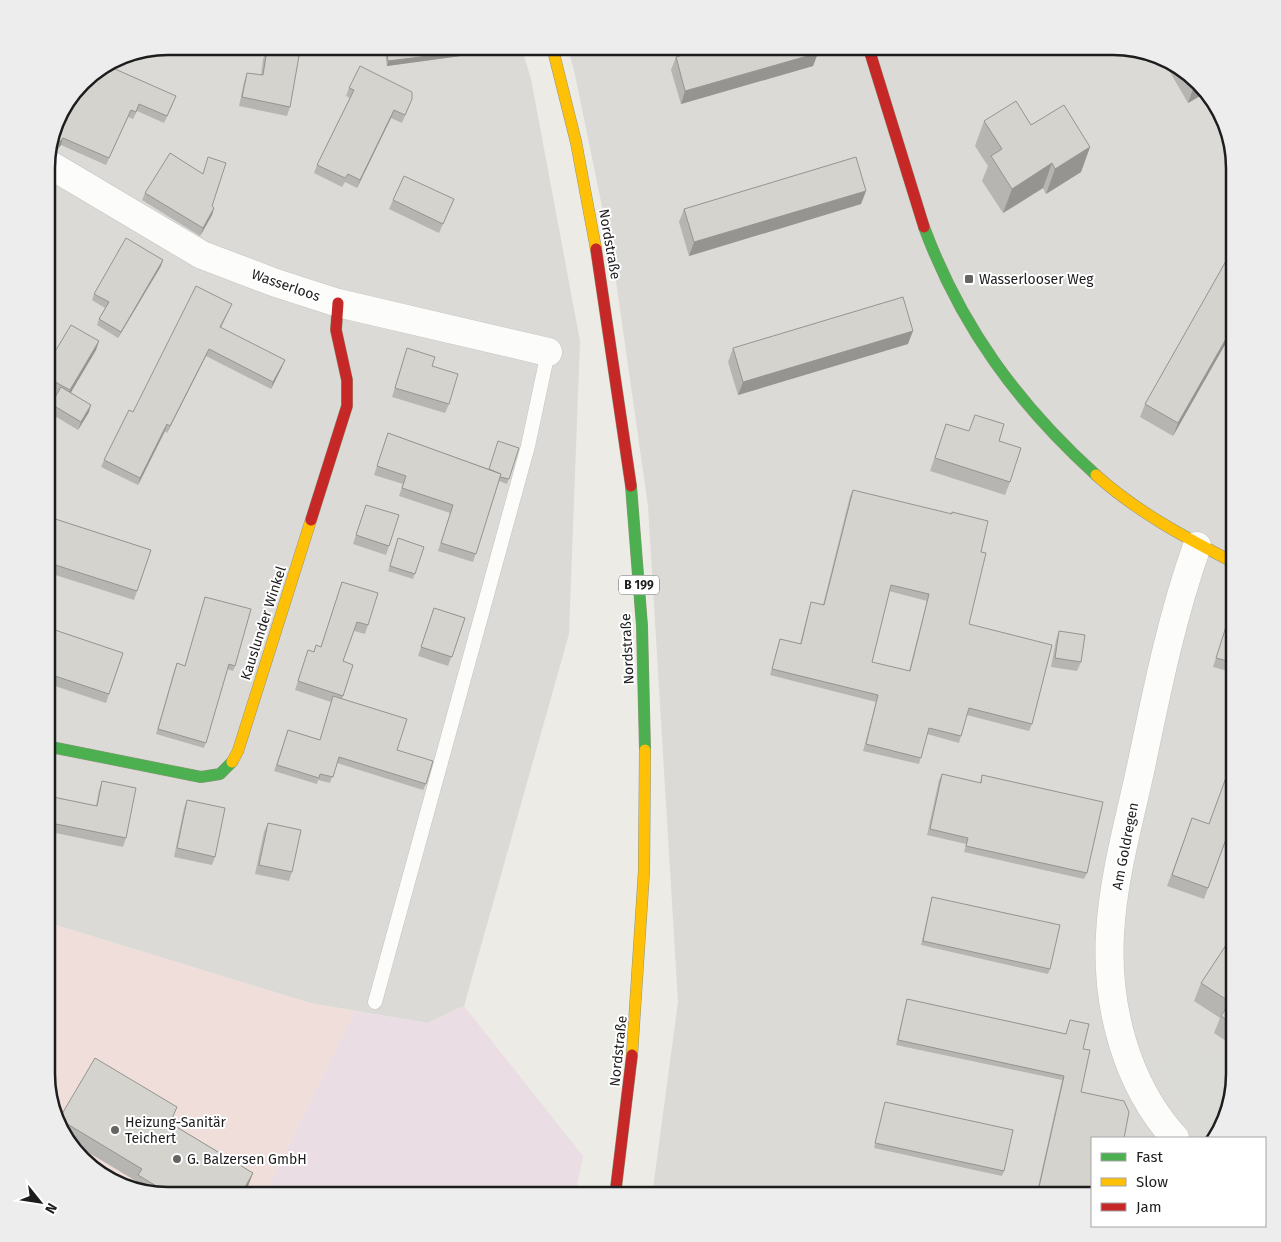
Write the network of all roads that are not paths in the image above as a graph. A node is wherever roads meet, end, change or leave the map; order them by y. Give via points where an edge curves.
1 (554, 55) edge
2 (871, 55) edge
3 (55, 168) edge
4 (338, 303) junction
5 (548, 352) joint
6 (1197, 546) junction
7 (1226, 559) edge
8 (55, 748) edge
9 (375, 1002) dead end
10 (1173, 1137) edge
11 (616, 1187) edge

1 - 11 street, Nordstraße / B 199 via 590,211 616,369 637,544 645,723 646,853 640,980 625,1130
2 - 6 street via 917,206 941,270 978,342 1015,393 1070,452 1154,520
3 - 4 street, Wasserloos via 202,255
4 - 5 street, Wasserloos
4 - 8 street, Kauslunder Winkel via 336,330 347,380 347,406 238,752 230,766 218,776 201,778
5 - 9 lane via 528,446
6 - 7 street
6 - 10 street, Am Goldregen via 1183,586 1150,720 1116,882 1110,935 1114,1006 1126,1056 1143,1095

